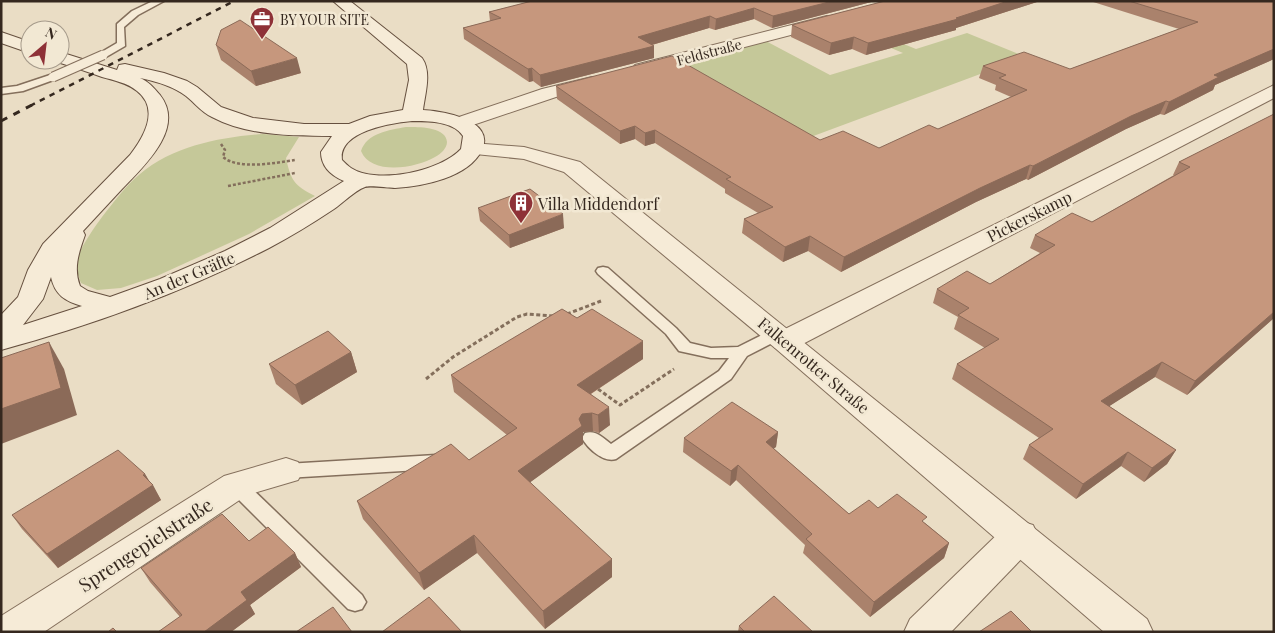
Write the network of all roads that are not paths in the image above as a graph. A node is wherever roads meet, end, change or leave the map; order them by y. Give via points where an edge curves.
1 (160, 1) edge
2 (340, 1) edge
3 (845, 16) edge
4 (1, 37) edge
5 (20, 44) edge
6 (70, 59) edge
7 (70, 59) edge
8 (624, 74) edge
9 (605, 78) edge
10 (1, 91) edge
11 (1274, 91) edge
12 (412, 115) junction
13 (460, 124) junction
14 (351, 130) junction
15 (472, 150) junction
16 (362, 179) junction
17 (77, 223) junction
18 (603, 271) dead end
19 (113, 306) junction
20 (1, 332) edge
21 (781, 338) junction
22 (1, 341) edge
23 (741, 352) junction
24 (591, 438) dead end
25 (436, 462) edge
26 (286, 471) joint
27 (236, 486) junction
28 (1020, 536) junction
29 (355, 602) dead end
30 (10, 632) edge
31 (924, 632) edge
32 (1133, 632) edge

1 - 10 lane, bridge via 135,13 120,26 122,44 54,77
2 - 12 main road via 416,62 418,80
3 - 8 main road, Feldstraße
4 - 5 main road
6 - 14 main road via 172,81 227,117 261,125 315,131
7 - 17 main road via 130,80 144,88 158,105 156,131 148,146
9 - 13 main road via 549,93
11 - 21 main road, Pickerskamp
12 - 13 main road via 439,117
12 - 14 main road via 369,122
13 - 15 main road via 470,131 474,140
14 - 16 main road via 334,146 331,152 333,163 344,173
15 - 16 main road via 449,169 429,176 383,182
15 - 21 main road, Falkenrotter Straße via 524,153 572,167
16 - 19 main road, An der Gräfte via 265,241 218,264
17 - 19 main road via 62,263 68,290 79,297
17 - 20 main road via 52,249 30,299
18 - 23 lane via 671,331 685,348 711,353
19 - 22 main road, An der Gräfte
21 - 23 lane
21 - 28 main road, Falkenrotter Straße
23 - 24 lane via 725,375 610,454
25 - 26 lane
26 - 27 main road, Sprengepielstraße
27 - 29 lane
27 - 30 main road, Sprengepielstraße
28 - 31 main road
28 - 32 main road, Falkenrotter Straße

